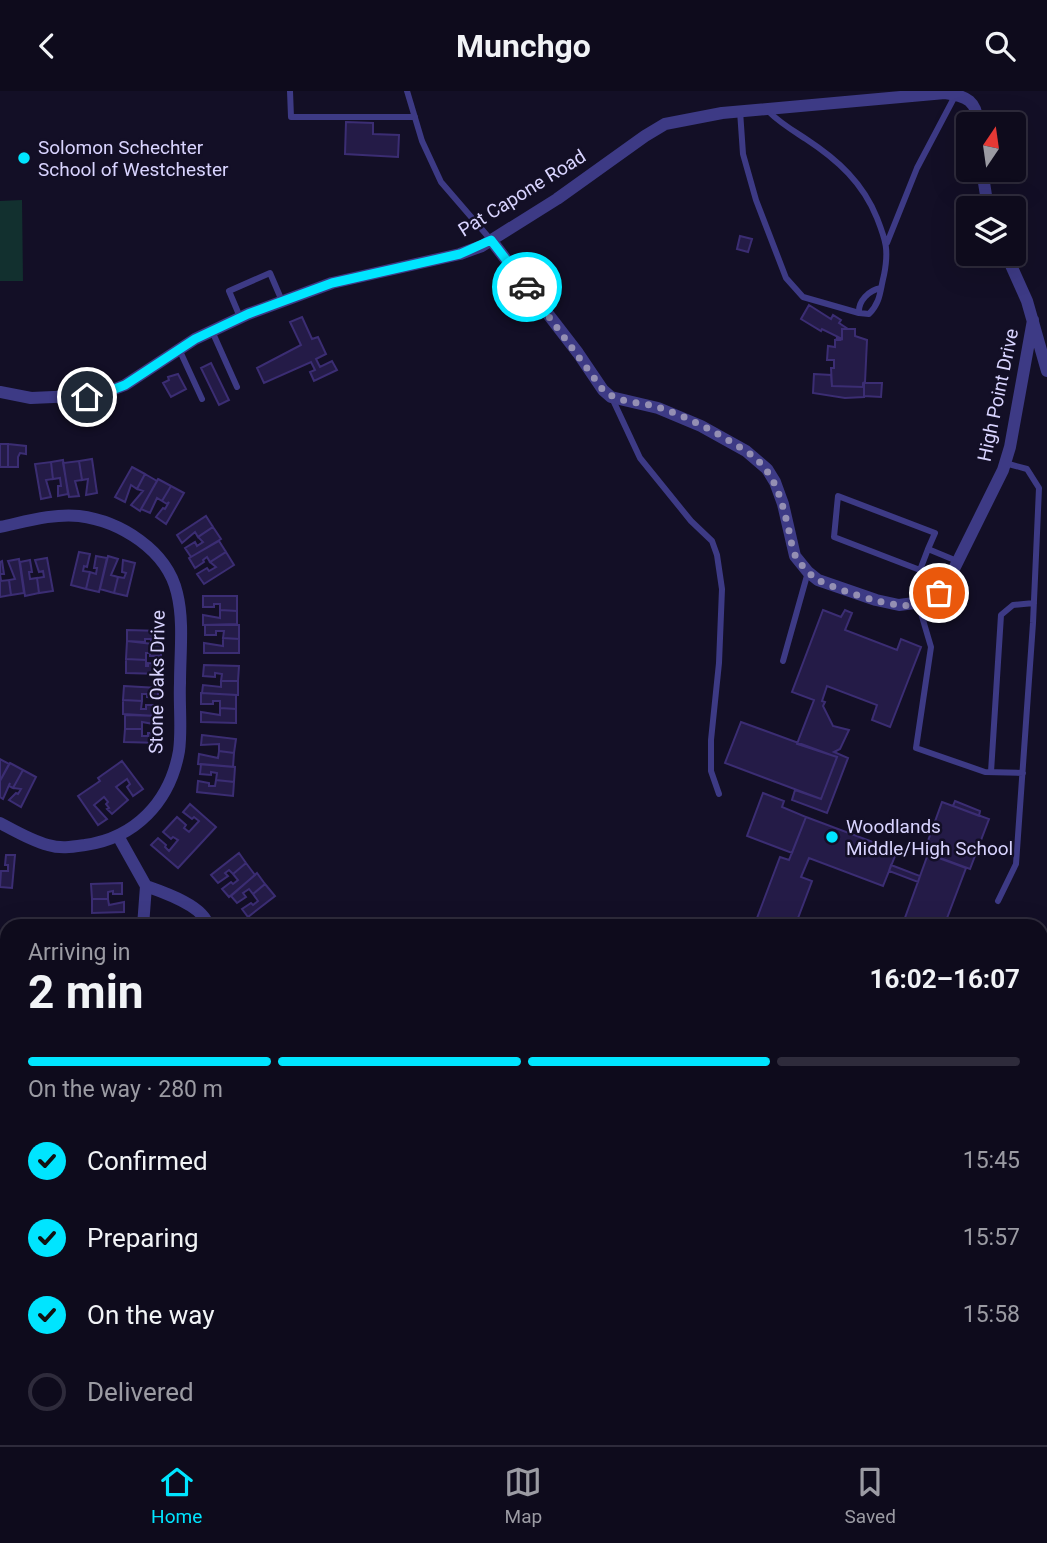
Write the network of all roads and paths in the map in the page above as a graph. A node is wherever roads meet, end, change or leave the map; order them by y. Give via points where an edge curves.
1 (290, 91) edge
2 (407, 91) edge
3 (955, 95) junction
4 (766, 109) junction
5 (740, 111) junction
6 (977, 112) edge
7 (415, 117) junction
8 (491, 240) junction
9 (887, 243) junction
10 (1011, 266) edge
11 (881, 288) junction
12 (282, 301) junction
13 (859, 313) junction
14 (240, 317) junction
15 (1033, 320) junction
16 (212, 331) junction
17 (179, 349) junction
18 (1047, 371) edge
19 (237, 387) dead end
20 (0, 392) edge
21 (611, 397) junction
22 (202, 399) dead end
23 (1005, 463) junction
24 (0, 527) edge
25 (928, 549) junction
26 (957, 561) junction
27 (808, 572) junction
28 (918, 603) junction
29 (1034, 603) junction
30 (783, 661) dead end
31 (991, 772) junction
32 (1023, 773) junction
33 (719, 794) dead end
34 (0, 823) edge
35 (118, 836) junction
36 (146, 886) junction
37 (998, 901) dead end
38 (144, 919) edge
39 (207, 919) edge

1 - 7 lane via 290,117
2 - 7 lane
3 - 4 street, Pat Capone Road
3 - 6 street via 972,103
3 - 9 lane via 917,168
4 - 5 street, Pat Capone Road
4 - 9 lane via 856,180
5 - 8 street, Pat Capone Road via 665,124
5 - 13 lane via 743,154 786,278 803,297
7 - 8 lane via 441,182
8 - 12 street, Pat Capone Road via 460,254 332,283
8 - 21 street
9 - 11 lane
10 - 15 street
11 - 13 lane via 872,289
11 - 13 lane via 874,309 869,314
12 - 14 street, Pat Capone Road
12 - 14 lane via 270,273 229,291
14 - 16 street, Pat Capone Road
15 - 18 street
15 - 23 street, High Point Drive
16 - 17 street, Pat Capone Road
16 - 19 lane
17 - 20 street, Pat Capone Road via 125,385 99,395 31,398
17 - 22 lane
21 - 27 street via 701,425 767,469 779,493 795,556
21 - 33 lane via 640,458 712,541 718,555 720,651 711,771
23 - 26 street, High Point Drive
23 - 29 lane via 1027,468 1039,488
24 - 35 street, Stone Oaks Drive via 52,517 90,518 139,539 171,575 180,620 179,751 169,784 148,814
25 - 25 lane via 920,570 834,537 838,496 935,533
25 - 26 lane
26 - 28 street, High Point Drive via 939,593
27 - 28 street via 818,580 876,600
27 - 30 lane
28 - 31 lane via 931,647 916,748
29 - 31 lane via 1013,605 1001,615
29 - 32 lane
31 - 32 lane
32 - 37 lane via 1016,864
34 - 35 street, Stone Oaks Drive via 47,845 66,848
35 - 36 street
36 - 38 street
36 - 39 street via 202,912

